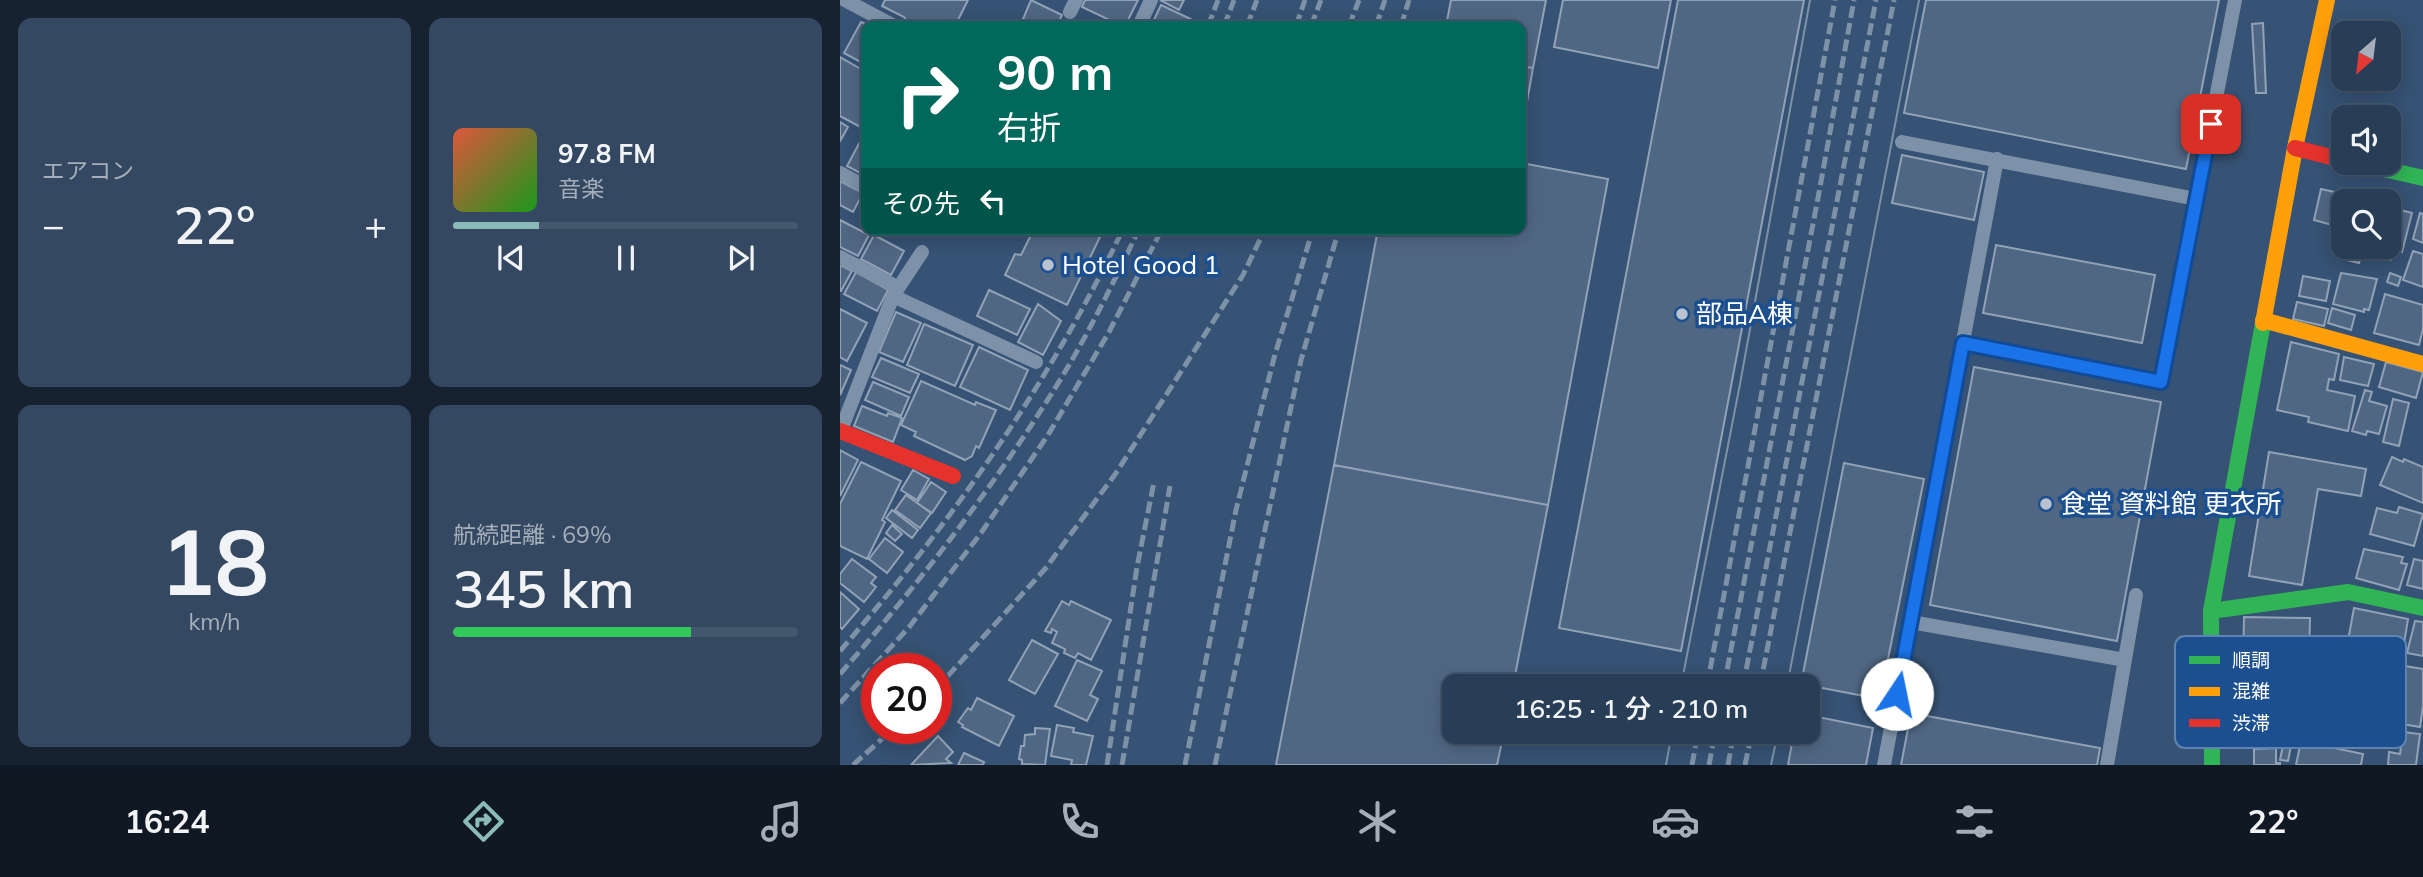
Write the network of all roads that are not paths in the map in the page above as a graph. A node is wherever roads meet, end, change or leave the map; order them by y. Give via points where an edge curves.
1 (845, 0) edge
2 (1151, 0) edge
3 (2235, 0) edge
4 (2327, 0) edge
5 (885, 21) edge
6 (1141, 21) edge
7 (1902, 142) dead end
8 (2295, 148) junction
9 (2331, 157) edge
10 (1997, 159) junction
11 (840, 173) edge
12 (2401, 173) edge
13 (2423, 178) edge
14 (861, 184) edge
15 (2196, 199) junction
16 (922, 253) dead end
17 (840, 257) edge
18 (895, 292) junction
19 (2263, 320) junction
20 (1963, 343) junction
21 (1036, 362) dead end
22 (2423, 364) edge
23 (840, 431) edge
24 (954, 476) dead end
25 (2136, 595) dead end
26 (2423, 608) edge
27 (2211, 611) junction
28 (1911, 622) junction
29 (2211, 636) edge
30 (2125, 660) junction
31 (1884, 765) edge
32 (2107, 765) edge

1 - 5 lane
2 - 6 lane
3 - 15 lane
4 - 8 street
7 - 10 lane
8 - 9 street
8 - 19 street
10 - 15 lane
10 - 20 lane
11 - 14 lane
12 - 13 street
15 - 20 lane via 2161,382
16 - 18 lane
17 - 18 lane
18 - 21 lane
18 - 23 lane
19 - 22 street
19 - 27 street
20 - 28 lane
23 - 24 street
25 - 30 lane
26 - 27 street via 2348,592
27 - 29 street
28 - 30 lane
28 - 31 lane
30 - 32 lane

